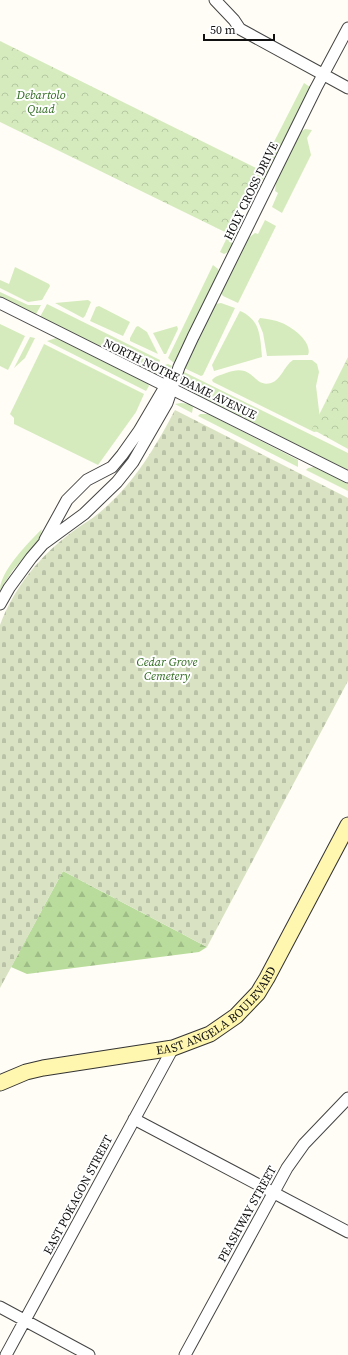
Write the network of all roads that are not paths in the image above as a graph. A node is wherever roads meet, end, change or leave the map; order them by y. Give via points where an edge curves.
1 (215, 0) edge
2 (348, 28) edge
3 (323, 74) junction
4 (348, 88) edge
5 (0, 303) edge
6 (169, 388) junction
7 (348, 477) edge
8 (62, 510) junction
9 (79, 518) junction
10 (43, 544) junction
11 (0, 604) edge
12 (348, 825) edge
13 (173, 1048) junction
14 (0, 1083) edge
15 (348, 1098) edge
16 (134, 1119) junction
17 (273, 1192) junction
18 (348, 1232) edge
19 (0, 1307) edge
20 (25, 1321) junction
21 (6, 1355) edge
22 (89, 1355) edge
23 (185, 1355) edge

1 - 3 street via 240,29
2 - 3 street, HOLY CROSS DRIVE
3 - 4 street
3 - 6 street, HOLY CROSS DRIVE
5 - 6 street, NORTH NOTRE DAME AVENUE
6 - 7 street, NORTH NOTRE DAME AVENUE
6 - 8 street, HOLY CROSS DRIVE via 112,467 87,480 67,500
6 - 9 street, HOLY CROSS DRIVE via 149,436 133,462 117,482
8 - 9 street via 70,516
8 - 10 street, HOLY CROSS DRIVE
9 - 10 street, HOLY CROSS DRIVE
10 - 11 street, HOLY CROSS DRIVE via 16,576
12 - 13 main road, EAST ANGELA BOULEVARD via 258,993 225,1025 197,1040
13 - 14 main road, EAST ANGELA BOULEVARD via 43,1068
13 - 16 street, EAST POKAGON STREET
15 - 17 street, PEASHWAY STREET via 304,1144
16 - 17 street
16 - 20 street, EAST POKAGON STREET
17 - 18 street
17 - 23 street, PEASHWAY STREET
19 - 20 street
20 - 21 street, EAST POKAGON STREET
20 - 22 street

